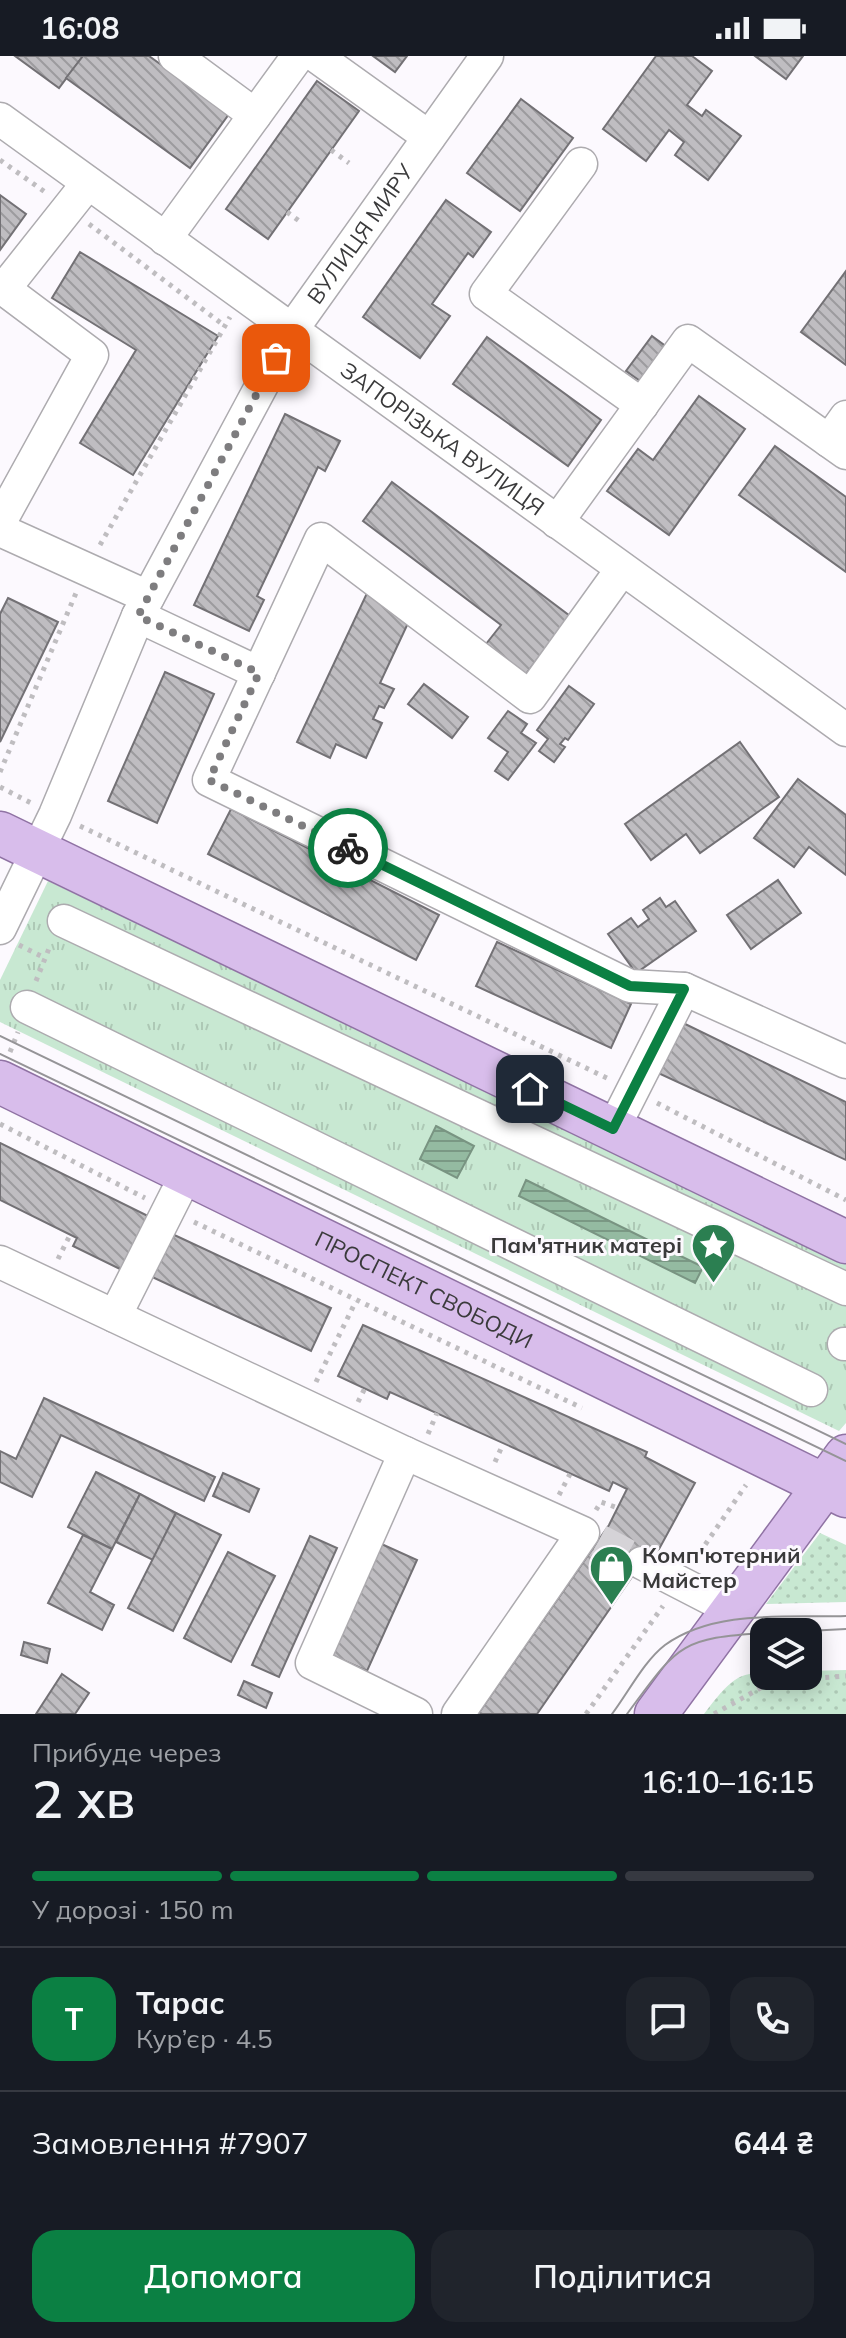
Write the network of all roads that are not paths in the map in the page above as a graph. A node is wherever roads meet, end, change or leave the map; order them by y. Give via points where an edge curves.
1 (175, 56) edge
2 (298, 56) edge
3 (316, 56) edge
4 (487, 56) edge
5 (255, 115) junction
6 (0, 119) edge
7 (429, 137) junction
8 (581, 164) dead end
9 (88, 183) junction
10 (165, 239) junction
11 (2, 288) edge
12 (291, 331) junction
13 (642, 405) junction
14 (840, 437) edge
15 (0, 522) edge
16 (557, 522) junction
17 (0, 530) edge
18 (622, 569) junction
19 (143, 606) junction
20 (259, 673) junction
21 (846, 730) edge
22 (0, 833) edge
23 (38, 852) junction
24 (64, 921) road end
25 (0, 928) edge
26 (684, 989) junction
27 (27, 1007) road end
28 (846, 1062) edge
29 (4, 1070) edge
30 (613, 1129) junction
31 (178, 1193) junction
32 (846, 1242) edge
33 (0, 1262) edge
34 (846, 1289) edge
35 (115, 1316) junction
36 (811, 1390) dead end
37 (405, 1453) junction
38 (839, 1479) edge
39 (642, 1563) tunnel mouth
40 (733, 1610) junction
41 (416, 1714) edge
42 (458, 1714) edge
43 (656, 1714) edge

1 - 5 street
2 - 5 street
3 - 7 street
4 - 7 street, ВУЛИЦЯ МИРУ
5 - 10 street
6 - 9 street, ЗАПОРІЗЬКА ВУЛИЦЯ
7 - 12 street, ВУЛИЦЯ МИРУ
8 - 13 street via 486,294
9 - 10 street, ЗАПОРІЗЬКА ВУЛИЦЯ
9 - 11 street
10 - 12 street, ЗАПОРІЗЬКА ВУЛИЦЯ
11 - 15 street via 92,355
12 - 16 street, ЗАПОРІЗЬКА ВУЛИЦЯ
12 - 19 street, ВУЛИЦЯ МИРУ
13 - 14 street via 688,341
13 - 16 street
16 - 18 street, ЗАПОРІЗЬКА ВУЛИЦЯ
17 - 19 street via 87,569
18 - 20 street via 530,697 321,539
18 - 21 street, ЗАПОРІЗЬКА ВУЛИЦЯ
19 - 20 street
19 - 23 street, ВУЛИЦЯ МИРУ
20 - 26 street via 209,780 630,986
22 - 23 main road
23 - 25 street, ВУЛИЦЯ МИРУ
23 - 30 main road
24 - 34 street
26 - 28 street
26 - 30 street
27 - 36 street
29 - 31 main road, ПРОСПЕКТ СВОБОДИ
30 - 32 main road
31 - 35 street
31 - 38 main road, ПРОСПЕКТ СВОБОДИ via 364,1284
33 - 35 street
35 - 37 street
37 - 41 street via 312,1663
37 - 42 street via 591,1536
38 - 40 main road
39 - 40 street
40 - 43 main road

